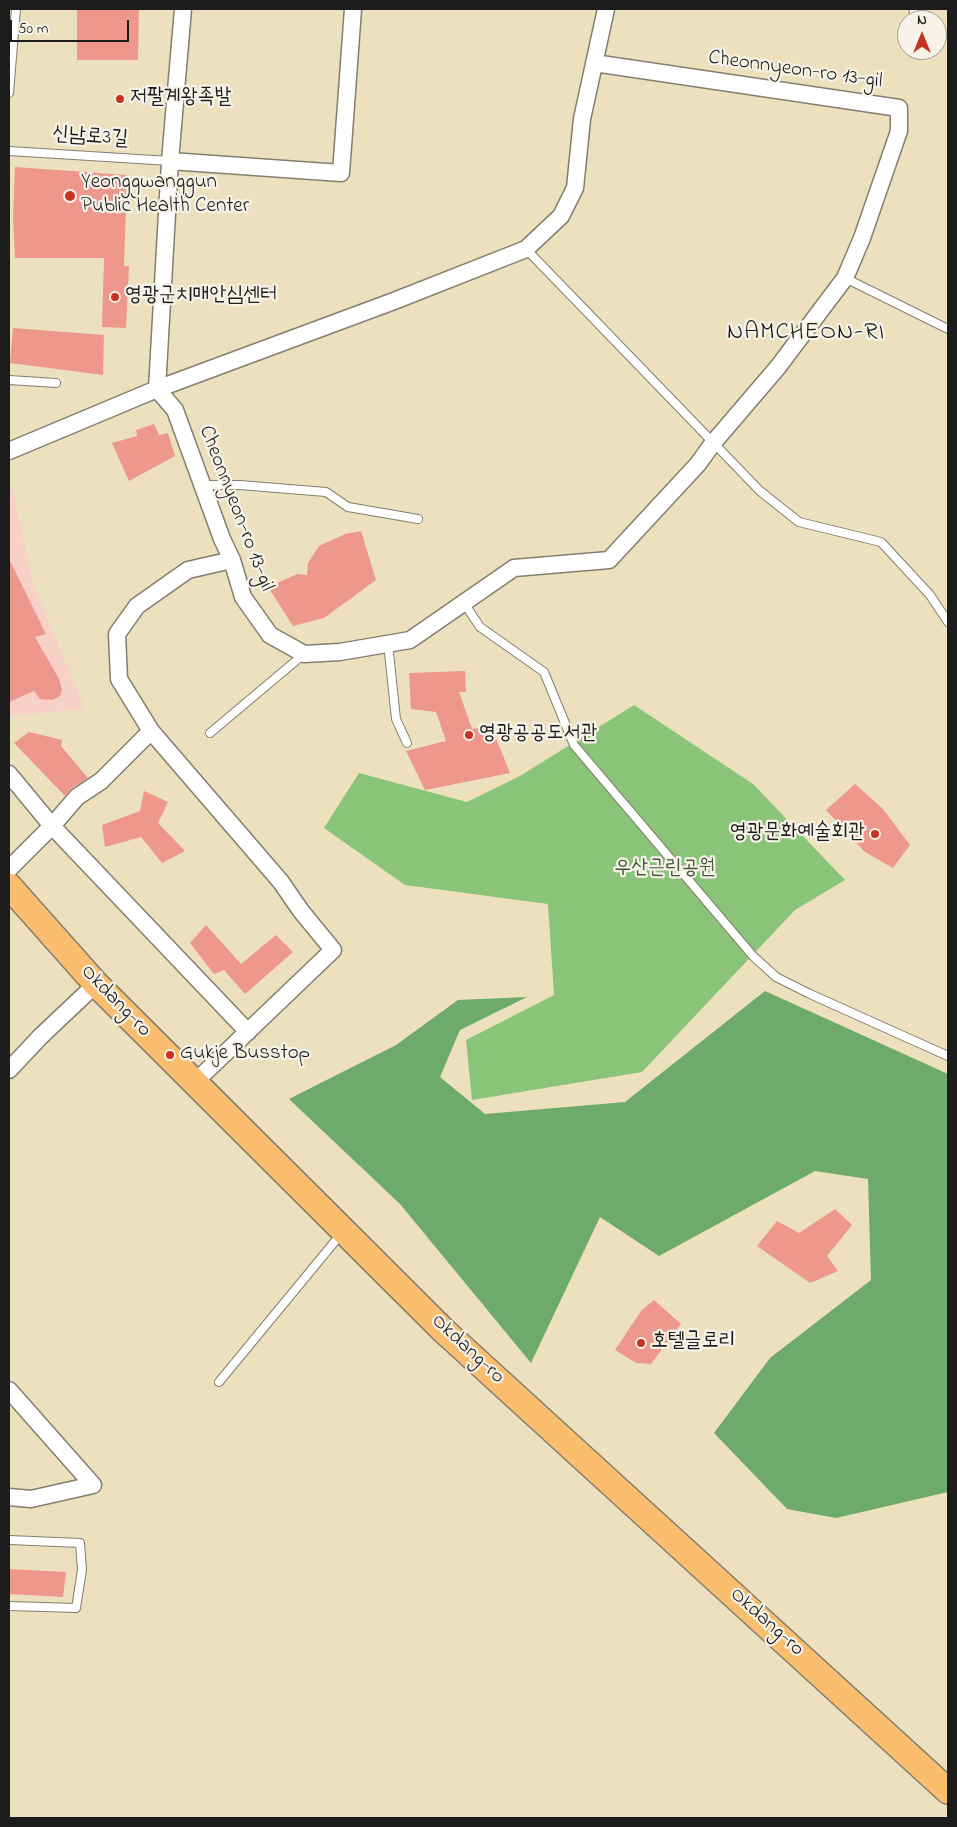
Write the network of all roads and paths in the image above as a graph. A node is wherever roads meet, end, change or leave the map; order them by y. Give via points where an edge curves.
1 (16, 9) edge
2 (183, 9) edge
3 (353, 9) edge
4 (606, 9) edge
5 (594, 63) junction
6 (9, 93) edge
7 (9, 151) edge
8 (170, 161) junction
9 (526, 249) junction
10 (845, 278) junction
11 (948, 329) edge
12 (9, 380) edge
13 (56, 383) dead end
14 (157, 389) junction
15 (712, 443) junction
16 (9, 450) edge
17 (203, 485) junction
18 (418, 519) dead end
19 (232, 560) junction
20 (464, 603) junction
21 (948, 622) edge
22 (388, 643) junction
23 (304, 654) junction
24 (151, 731) junction
25 (210, 733) dead end
26 (408, 743) dead end
27 (9, 774) edge
28 (52, 826) junction
29 (9, 869) edge
30 (9, 886) edge
31 (96, 984) junction
32 (248, 1032) junction
33 (948, 1056) edge
34 (9, 1070) edge
35 (195, 1082) junction
36 (344, 1230) junction
37 (219, 1382) dead end
38 (9, 1390) edge
39 (9, 1497) edge
40 (9, 1540) edge
41 (9, 1606) edge
42 (948, 1791) edge

1 - 6 lane
2 - 8 street
3 - 8 street via 341,173
4 - 5 street
5 - 9 street via 582,119 575,188 561,216
5 - 10 street, Cheonnyeon-ro 13-gil via 899,108 899,131
7 - 8 lane, 신남로3길
8 - 14 street
9 - 14 street
9 - 15 lane
10 - 11 lane
10 - 15 street, Cheonnyeon-ro 13-gil via 778,367
12 - 13 lane
14 - 16 street
14 - 17 street, Cheonnyeon-ro 13-gil via 175,410
15 - 20 street, Cheonnyeon-ro 13-gil via 698,464 609,560 514,568
15 - 21 lane via 760,491 799,522 881,542 930,595
17 - 18 lane via 326,492 348,507
17 - 19 street, Cheonnyeon-ro 13-gil
19 - 23 street, Cheonnyeon-ro 13-gil via 243,597 255,616 270,635
19 - 24 street via 188,570 137,606 117,634 119,679
20 - 22 street, Cheonnyeon-ro 13-gil via 410,640
20 - 33 lane via 480,627 544,672 574,745 753,956 776,977
22 - 23 street, Cheonnyeon-ro 13-gil via 340,652
22 - 26 lane via 396,719
23 - 25 lane
24 - 28 street via 101,781 77,797
24 - 32 street via 281,882 333,950
27 - 28 street
28 - 29 street
28 - 32 street
30 - 31 main road, Okdang-ro
31 - 34 street
31 - 35 main road, Okdang-ro
32 - 35 street
35 - 36 main road, Okdang-ro
36 - 37 lane
36 - 42 main road, Okdang-ro via 451,1336
38 - 39 street via 94,1485 31,1499
40 - 41 lane via 80,1543 82,1570 76,1608

